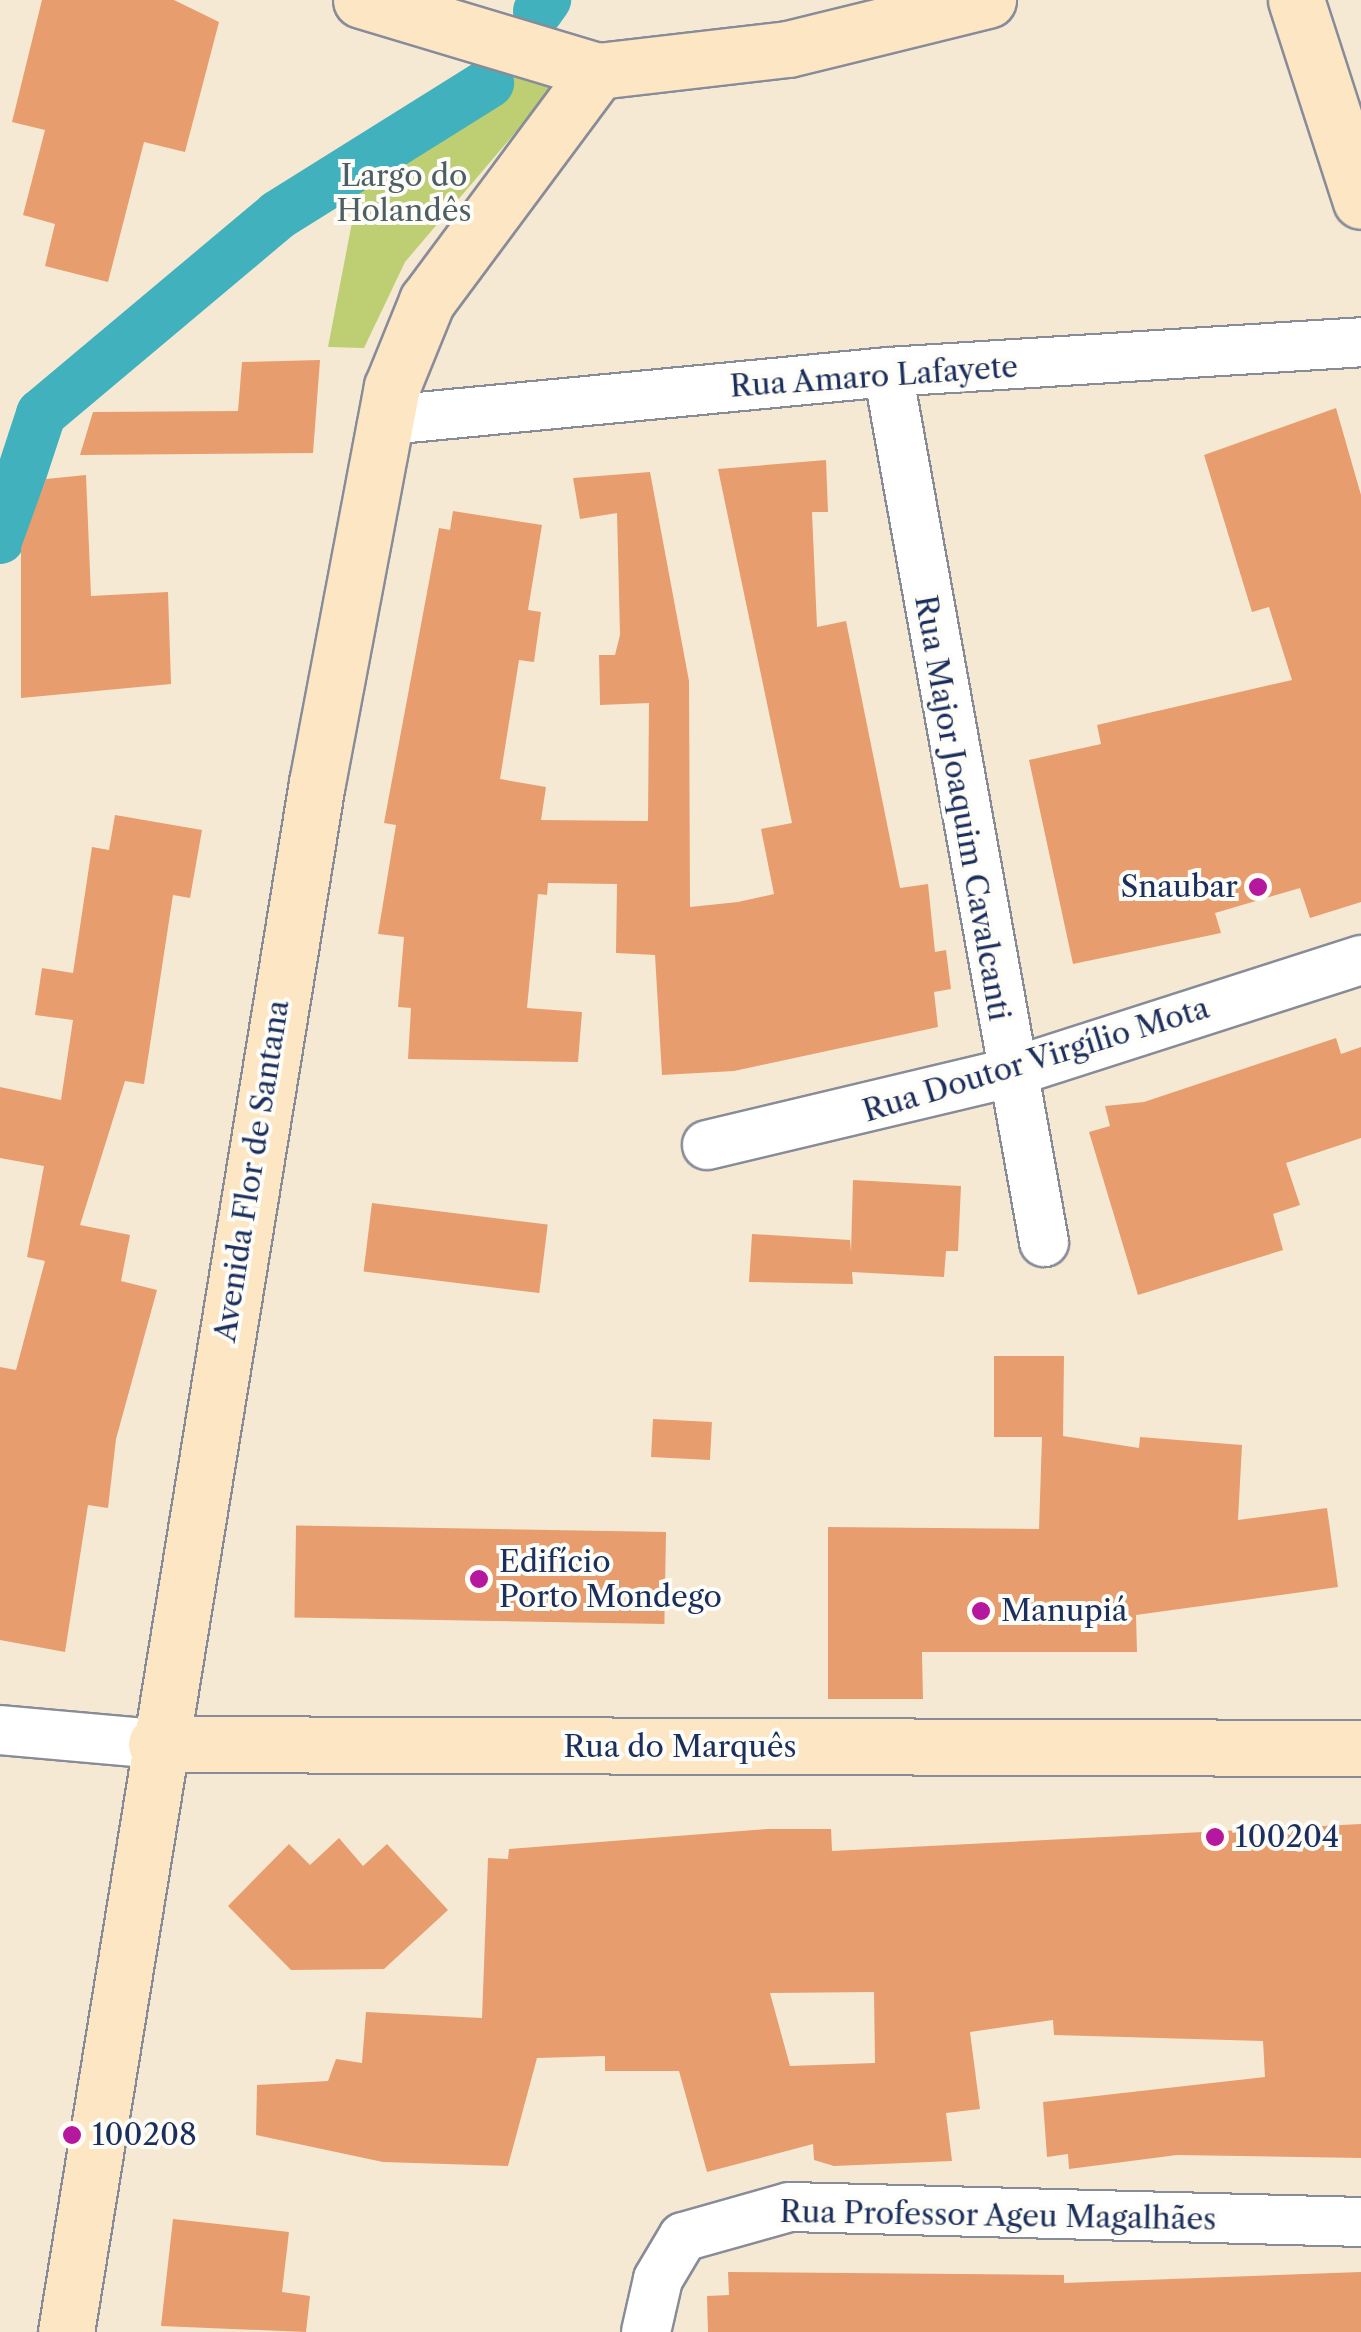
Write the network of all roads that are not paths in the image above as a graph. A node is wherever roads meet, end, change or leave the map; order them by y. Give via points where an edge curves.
1 (361, 0) edge
2 (988, 0) edge
3 (1296, 0) edge
4 (598, 71) junction
5 (1361, 201) edge
6 (1361, 342) edge
7 (888, 372) junction
8 (388, 420) junction
9 (1361, 960) edge
10 (1009, 1072) junction
11 (706, 1145) dead end
12 (1044, 1242) dead end
13 (0, 1730) edge
14 (156, 1744) junction
15 (1361, 1748) edge
16 (1361, 2222) edge
17 (66, 2332) edge
18 (646, 2332) edge

1 - 4 main road
2 - 4 main road via 788,49
3 - 5 main road
4 - 8 main road, Avenida Flor de Santana via 428,301
6 - 7 street, Rua Amaro Lafayete
7 - 8 street, Rua Amaro Lafayete
7 - 10 street, Rua Major Joaquim Cavalcanti
8 - 14 main road, Avenida Flor de Santana via 317,783
9 - 10 street, Rua Doutor Virgílio Mota
10 - 11 street, Rua Doutor Virgílio Mota
10 - 12 street, Rua Major Joaquim Cavalcanti
13 - 14 street, Rua do Marquês
14 - 15 main road, Rua do Marquês
14 - 17 main road, Avenida Flor de Santana
16 - 18 street, Rua Professor Ageu Magalhães via 790,2207 683,2237 658,2279

